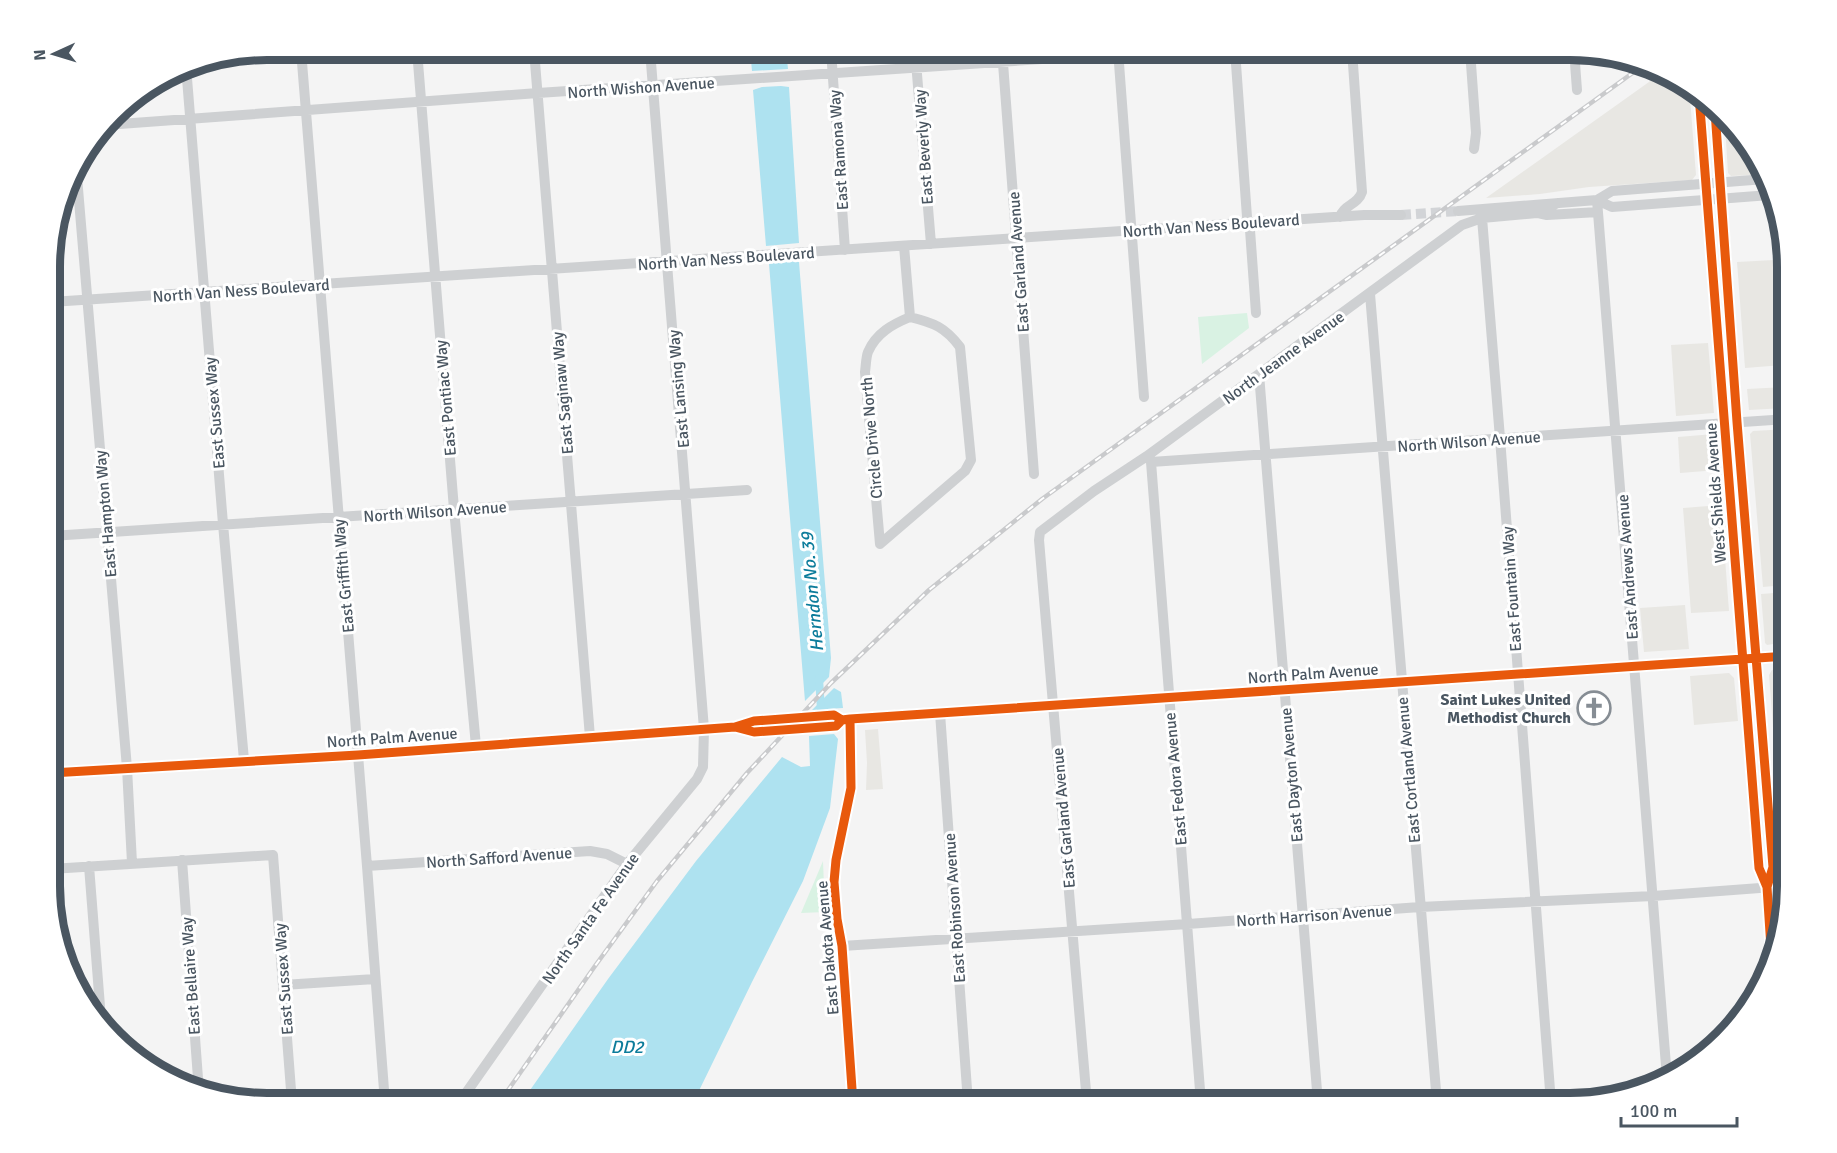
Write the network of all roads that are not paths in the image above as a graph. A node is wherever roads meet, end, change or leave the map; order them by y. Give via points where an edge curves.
1 (302, 60) edge
2 (418, 60) edge
3 (535, 60) edge
4 (652, 60) edge
5 (832, 60) edge
6 (916, 60) edge
7 (967, 60) edge
8 (1002, 60) edge
9 (1119, 60) edge
10 (1235, 60) edge
11 (1353, 60) edge
12 (1471, 60) edge
13 (1575, 60) edge
14 (917, 67) junction
15 (833, 74) junction
16 (187, 77) edge
17 (653, 86) junction
18 (1577, 90) dead end
19 (538, 93) junction
20 (421, 103) junction
21 (1700, 107) edge
22 (305, 111) junction
23 (190, 119) junction
24 (1716, 121) edge
25 (118, 124) edge
26 (1474, 149) dead end
27 (1757, 180) edge
28 (1720, 182) junction
29 (78, 183) edge
30 (1706, 183) junction
31 (1764, 196) edge
32 (1721, 199) junction
33 (1707, 200) junction
34 (1558, 203) junction
35 (1598, 206) junction
36 (1458, 211) tunnel mouth
37 (1537, 213) junction
38 (1401, 215) tunnel mouth
39 (1340, 217) junction
40 (1482, 218) junction
41 (1248, 223) junction
42 (1131, 230) junction
43 (1017, 239) junction
44 (931, 244) junction
45 (904, 246) junction
46 (845, 250) junction
47 (667, 262) junction
48 (552, 269) junction
49 (435, 277) junction
50 (319, 285) junction
51 (204, 293) junction
52 (1370, 294) junction
53 (88, 301) junction
54 (60, 303) edge
55 (1256, 313) dead end
56 (910, 318) junction
57 (1259, 374) junction
58 (1144, 397) dead end
59 (1777, 420) edge
60 (1731, 423) junction
61 (1616, 430) junction
62 (1500, 438) junction
63 (1383, 447) junction
64 (1266, 455) junction
65 (1149, 459) junction
66 (1034, 474) dead end
67 (747, 490) dead end
68 (686, 495) junction
69 (570, 502) junction
70 (454, 509) junction
71 (339, 517) junction
72 (223, 524) junction
73 (106, 532) junction
74 (1040, 532) joint
75 (60, 535) edge
76 (1777, 657) edge
77 (1756, 659) junction
78 (1743, 660) junction
79 (1634, 667) junction
80 (1517, 675) junction
81 (1401, 682) junction
82 (1284, 690) junction
83 (1168, 698) junction
84 (1052, 705) junction
85 (940, 713) junction
86 (840, 720) junction
87 (704, 729) junction
88 (590, 737) junction
89 (476, 746) junction
90 (358, 754) junction
91 (244, 760) junction
92 (127, 768) junction
93 (60, 772) edge
94 (182, 860) junction
95 (132, 863) junction
96 (627, 864) junction
97 (89, 866) junction
98 (368, 866) junction
99 (60, 868) edge
100 (1777, 886) edge
101 (1767, 887) junction
102 (1653, 896) junction
103 (1536, 902) junction
104 (1420, 907) junction
105 (1303, 916) junction
106 (1188, 924) junction
107 (1073, 931) junction
108 (1770, 937) edge
109 (956, 939) junction
110 (842, 946) junction
111 (375, 979) junction
112 (284, 985) junction
113 (100, 1008) edge
114 (1666, 1069) edge
115 (198, 1081) edge
116 (291, 1093) edge
117 (384, 1093) edge
118 (466, 1093) edge
119 (852, 1093) edge
120 (967, 1093) edge
121 (1086, 1093) edge
122 (1200, 1093) edge
123 (1317, 1093) edge
124 (1436, 1093) edge
125 (1550, 1093) edge

1 - 22 street, East Griffith Way
2 - 20 street, East Pontiac Way
3 - 19 street, East Saginaw Way
4 - 17 street, East Lansing Way
5 - 15 street, East Ramona Way
6 - 14 street, East Beverly Way
7 - 14 street, North Wishon Avenue
8 - 43 street, East Garland Avenue
9 - 42 street
10 - 41 street
11 - 39 street via 1362,192
12 - 26 street
13 - 18 street
14 - 15 street, North Wishon Avenue
14 - 44 street, East Beverly Way
15 - 17 street, North Wishon Avenue
15 - 46 street, East Ramona Way
16 - 23 street, East Sussex Way
17 - 19 street, North Wishon Avenue
17 - 47 street, East Lansing Way
19 - 20 street, North Wishon Avenue
19 - 48 street, East Saginaw Way
20 - 22 street, North Wishon Avenue
20 - 49 street, East Pontiac Way
21 - 30 main road, West Shields Avenue
22 - 23 street, North Wishon Avenue
22 - 50 street, East Griffith Way
23 - 25 street, North Wishon Avenue
23 - 51 street, East Sussex Way
24 - 28 main road, West Shields Avenue
27 - 28 street
28 - 30 street
28 - 32 main road, West Shields Avenue
29 - 53 street, East Hampton Way
30 - 33 main road, West Shields Avenue
30 - 35 street via 1612,191
31 - 32 street
32 - 33 street
32 - 60 main road, West Shields Avenue
33 - 35 street
33 - 60 main road, West Shields Avenue
34 - 35 street
34 - 36 street
34 - 37 street, North Jeanne Avenue
35 - 37 street, North Jeanne Avenue via 1546,215
35 - 61 street, East Andrews Avenue
37 - 40 street, North Jeanne Avenue
38 - 39 street, North Van Ness Boulevard
39 - 41 street, North Van Ness Boulevard
40 - 52 street, North Jeanne Avenue via 1462,225
40 - 62 street, East Fountain Way
41 - 42 street, North Van Ness Boulevard
41 - 55 street
42 - 43 street, North Van Ness Boulevard
42 - 58 street
43 - 44 street, North Van Ness Boulevard
43 - 66 street, East Garland Avenue
44 - 45 street, North Van Ness Boulevard
45 - 46 street, North Van Ness Boulevard
45 - 56 street
46 - 47 street, North Van Ness Boulevard
47 - 48 street, North Van Ness Boulevard
47 - 68 street, East Lansing Way
48 - 49 street, North Van Ness Boulevard
48 - 69 street, East Saginaw Way
49 - 50 street, North Van Ness Boulevard
49 - 70 street, East Pontiac Way
50 - 51 street, North Van Ness Boulevard
50 - 71 street, East Griffith Way
51 - 53 street, North Van Ness Boulevard
51 - 72 street, East Sussex Way
52 - 57 street, North Jeanne Avenue
52 - 63 street, East Cortland Avenue
53 - 54 street, North Van Ness Boulevard
53 - 73 street, East Hampton Way
56 - 56 street, Circle Drive North via 879,335 868,352 865,372 880,544 965,471 971,460 960,347 939,326
57 - 64 street, East Dayton Avenue
57 - 65 street, North Jeanne Avenue
59 - 60 street, North Wilson Avenue
60 - 61 street, North Wilson Avenue
60 - 77 main road, West Shields Avenue
60 - 78 main road, West Shields Avenue
61 - 62 street, North Wilson Avenue
61 - 79 street, East Andrews Avenue
62 - 63 street, North Wilson Avenue
62 - 80 street, East Fountain Way
63 - 64 street, North Wilson Avenue
63 - 81 street, East Cortland Avenue
64 - 65 street, North Wilson Avenue
64 - 82 street, East Dayton Avenue
65 - 74 street, North Jeanne Avenue via 1094,491
65 - 83 street, East Fedora Avenue
67 - 68 street, North Wilson Avenue
68 - 69 street, North Wilson Avenue
68 - 87 street, East Lansing Way
69 - 70 street, North Wilson Avenue
69 - 88 street, East Saginaw Way
70 - 71 street, North Wilson Avenue
70 - 89 street, East Pontiac Way
71 - 72 street, North Wilson Avenue
71 - 90 street, East Griffith Way
72 - 73 street, North Wilson Avenue
72 - 91 street, East Sussex Way
73 - 75 street, North Wilson Avenue
73 - 92 street, East Hampton Way
74 - 84 street, East Garland Avenue
76 - 77 main road, North Palm Avenue
77 - 78 main road, North Palm Avenue
77 - 101 main road, West Shields Avenue via 1773,867
78 - 79 main road, North Palm Avenue
78 - 101 main road, West Shields Avenue via 1759,868
79 - 80 main road, North Palm Avenue
79 - 102 street, East Andrews Avenue
80 - 81 main road, North Palm Avenue
80 - 103 street, East Fountain Way
81 - 82 main road, North Palm Avenue
81 - 104 street, East Cortland Avenue
82 - 83 main road, North Palm Avenue
82 - 105 street, East Dayton Avenue
83 - 84 main road, North Palm Avenue
83 - 106 street, East Fedora Avenue
84 - 85 main road, North Palm Avenue
84 - 107 street, East Garland Avenue
85 - 86 main road, North Palm Avenue
85 - 109 street, East Robinson Avenue
86 - 87 main road, North Palm Avenue via 754,732 735,727
86 - 110 street, East Dakota Avenue via 851,788 834,882
87 - 88 main road, North Palm Avenue
87 - 96 street, North Santa Fe Avenue via 702,767 696,779
88 - 89 main road, North Palm Avenue
89 - 90 main road, North Palm Avenue
90 - 91 main road, North Palm Avenue
90 - 98 street, East Griffith Way
91 - 92 main road, North Palm Avenue
92 - 93 main road, North Palm Avenue
92 - 95 street, East Hampton Way
94 - 95 street
94 - 112 street, East Sussex Way via 273,855
94 - 115 street, East Bellaire Way
95 - 97 street
96 - 98 street, North Safford Avenue via 590,851
96 - 118 street, North Santa Fe Avenue
97 - 99 street
97 - 113 street
98 - 111 street, East Griffith Way
100 - 101 street, North Harrison Avenue
101 - 102 street, North Harrison Avenue
101 - 108 main road, West Shields Avenue
102 - 103 street, North Harrison Avenue
102 - 114 street, East Andrews Avenue
103 - 104 street, North Harrison Avenue
103 - 125 street, East Fountain Way
104 - 105 street, North Harrison Avenue
104 - 124 street, East Cortland Avenue
105 - 106 street, North Harrison Avenue
105 - 123 street, East Dayton Avenue
106 - 107 street, North Harrison Avenue
106 - 122 street, East Fedora Avenue
107 - 109 street, North Harrison Avenue
107 - 121 street, East Garland Avenue
109 - 110 street, North Harrison Avenue
109 - 120 street, East Robinson Avenue
110 - 119 street, East Dakota Avenue
111 - 112 street
111 - 117 street, East Griffith Way
112 - 116 street, East Sussex Way

